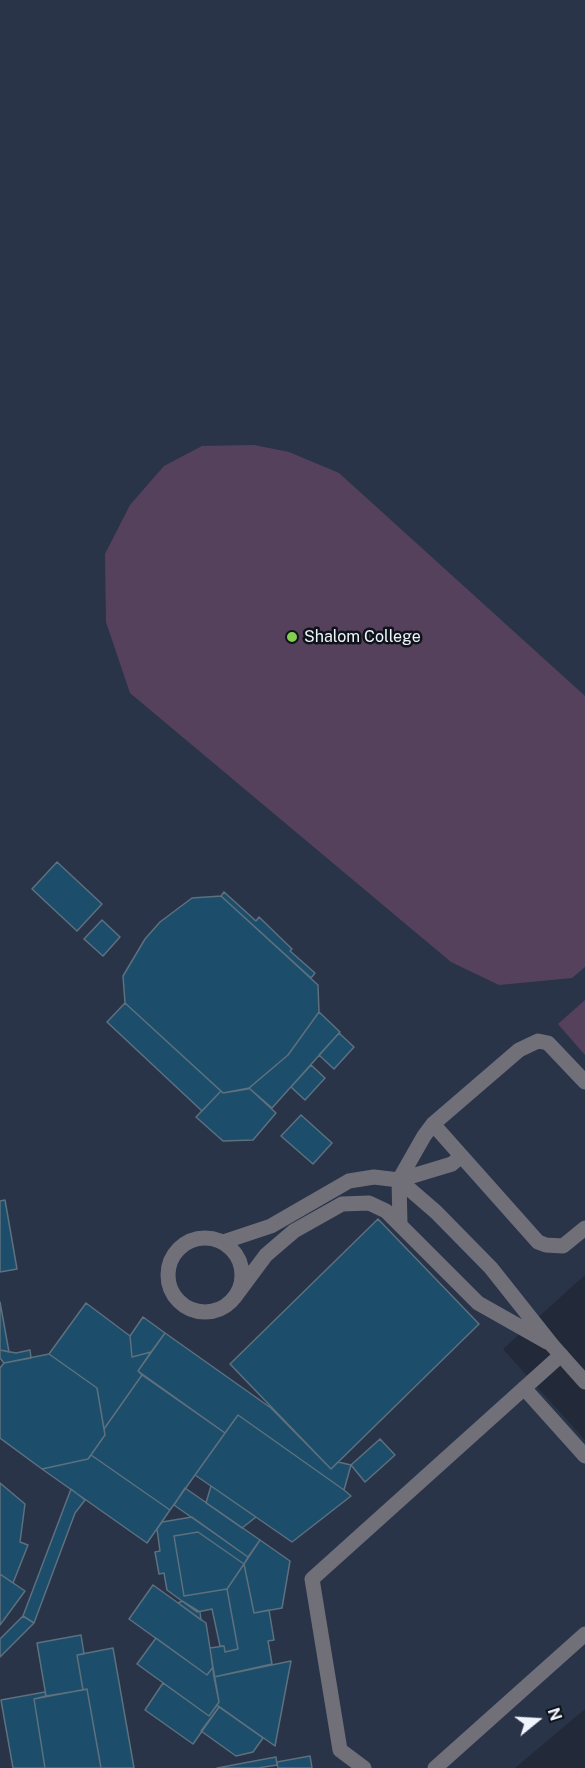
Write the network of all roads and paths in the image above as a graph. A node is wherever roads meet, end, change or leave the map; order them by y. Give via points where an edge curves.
1 (585, 1082) edge
2 (433, 1124) junction
3 (461, 1156) junction
4 (399, 1180) junction
5 (400, 1224) junction
6 (585, 1228) edge
7 (223, 1242) junction
8 (234, 1298) junction
9 (557, 1350) junction
10 (585, 1382) edge
11 (524, 1388) junction
12 (585, 1456) edge
13 (585, 1634) edge
14 (364, 1768) edge
15 (435, 1768) edge

1 - 2 street via 555,1048 538,1041 519,1050
2 - 3 street
2 - 4 street
3 - 4 street via 452,1164
3 - 6 street via 538,1242 563,1246
4 - 5 street
4 - 7 street via 374,1177 349,1181 271,1226
4 - 9 street via 491,1268
5 - 8 street via 386,1210 369,1203 342,1204 329,1209 279,1241
5 - 9 street via 478,1303
7 - 8 street via 237,1256 241,1267 242,1278
7 - 8 street via 199,1238 179,1248 171,1263 169,1281 173,1292 190,1309 214,1311
9 - 10 street
9 - 11 street
11 - 12 street
11 - 14 street via 312,1579 340,1750
13 - 15 street

